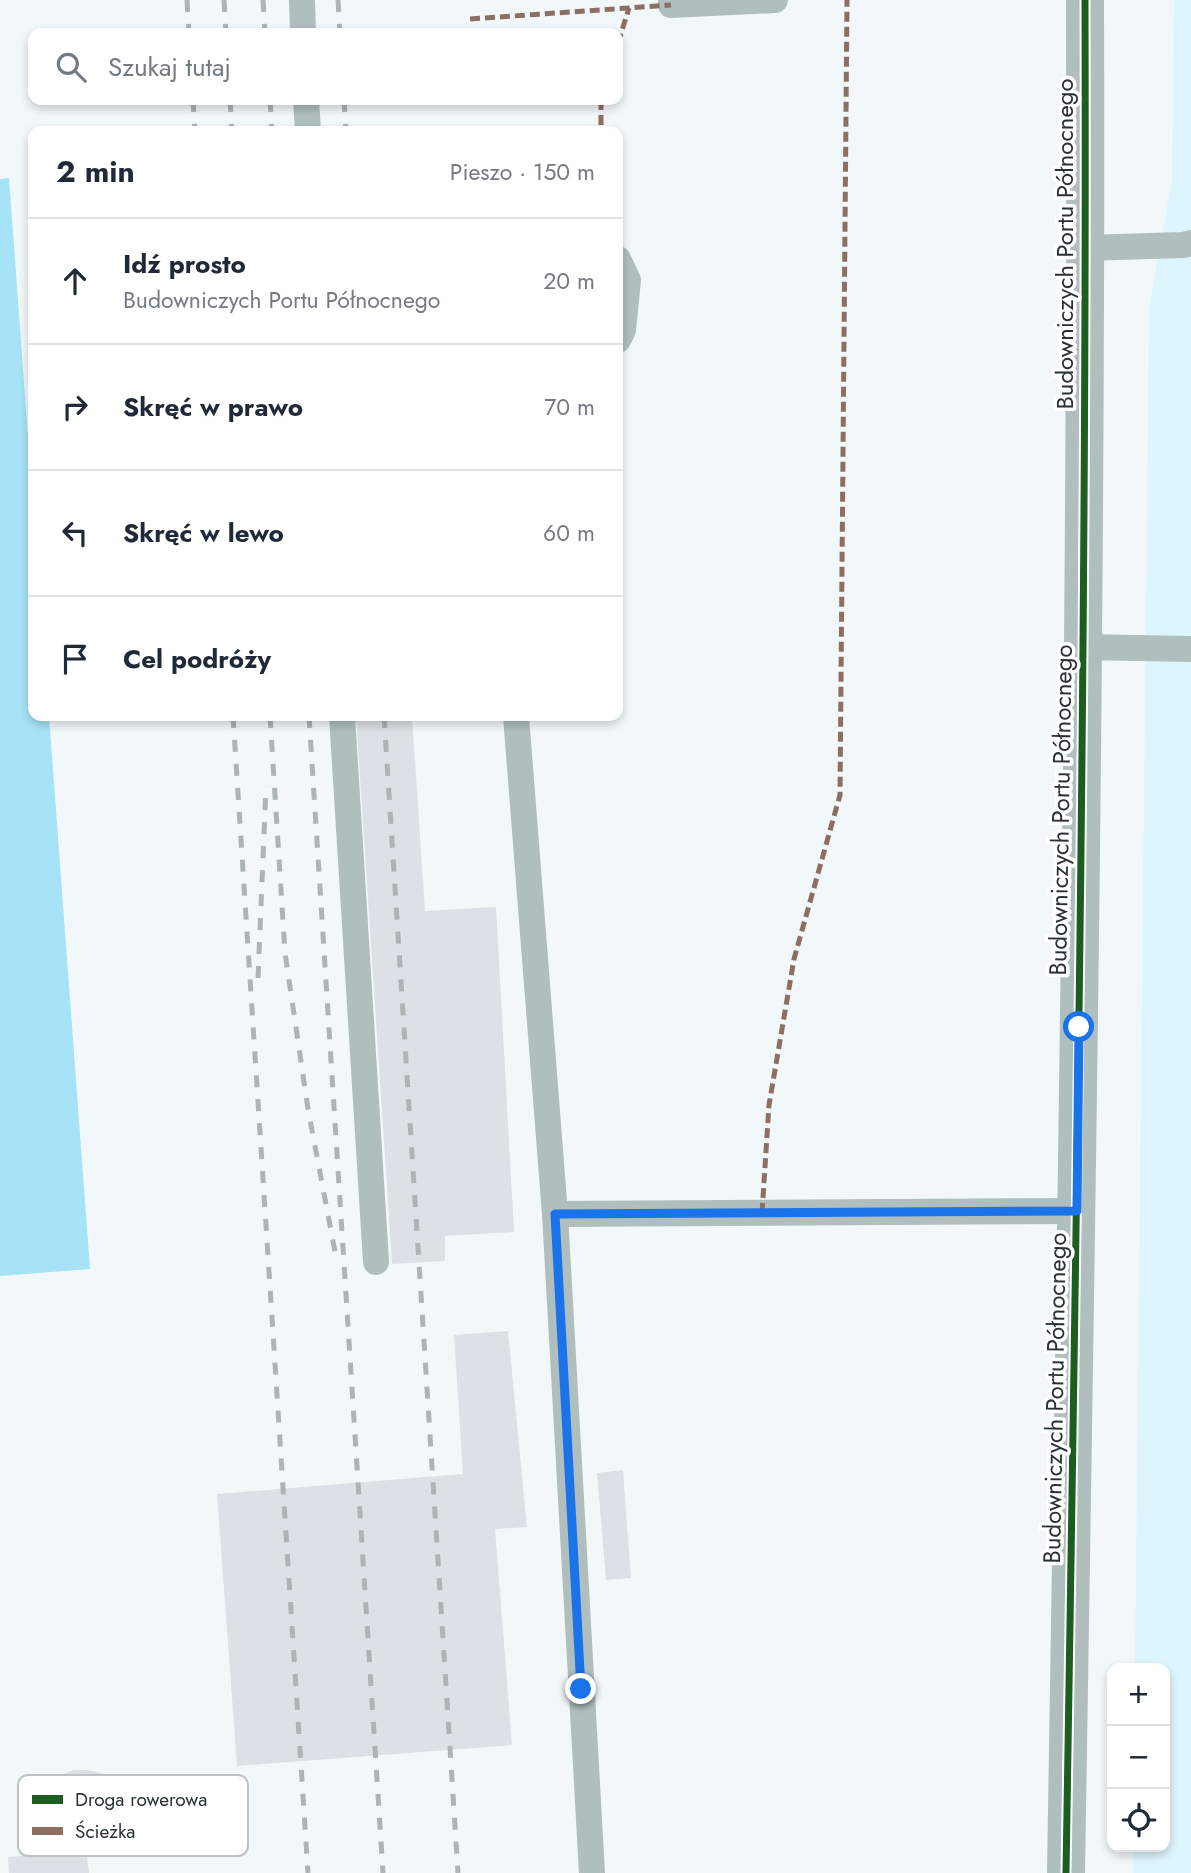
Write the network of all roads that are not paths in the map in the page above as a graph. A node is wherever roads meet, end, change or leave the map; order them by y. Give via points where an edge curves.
1 (302, 0) edge
2 (671, 0) edge
3 (775, 0) edge
4 (1084, 0) edge
5 (303, 28) edge
6 (306, 105) edge
7 (308, 126) edge
8 (1191, 243) edge
9 (1086, 247) junction
10 (623, 270) edge
11 (623, 330) edge
12 (1082, 647) junction
13 (1191, 649) edge
14 (342, 721) edge
15 (516, 721) edge
16 (1077, 1211) junction
17 (555, 1214) junction
18 (376, 1262) dead end
19 (592, 1873) edge
20 (1066, 1873) edge

1 - 5 lane
2 - 3 lane via 671,5
4 - 9 street, Budowniczych Portu Północnego
6 - 7 lane
8 - 9 lane
9 - 12 street, Budowniczych Portu Północnego
10 - 11 lane via 628,280
12 - 13 lane
12 - 16 street, Budowniczych Portu Północnego
14 - 18 lane
15 - 17 lane
16 - 17 lane
16 - 20 street, Budowniczych Portu Północnego
17 - 19 lane

